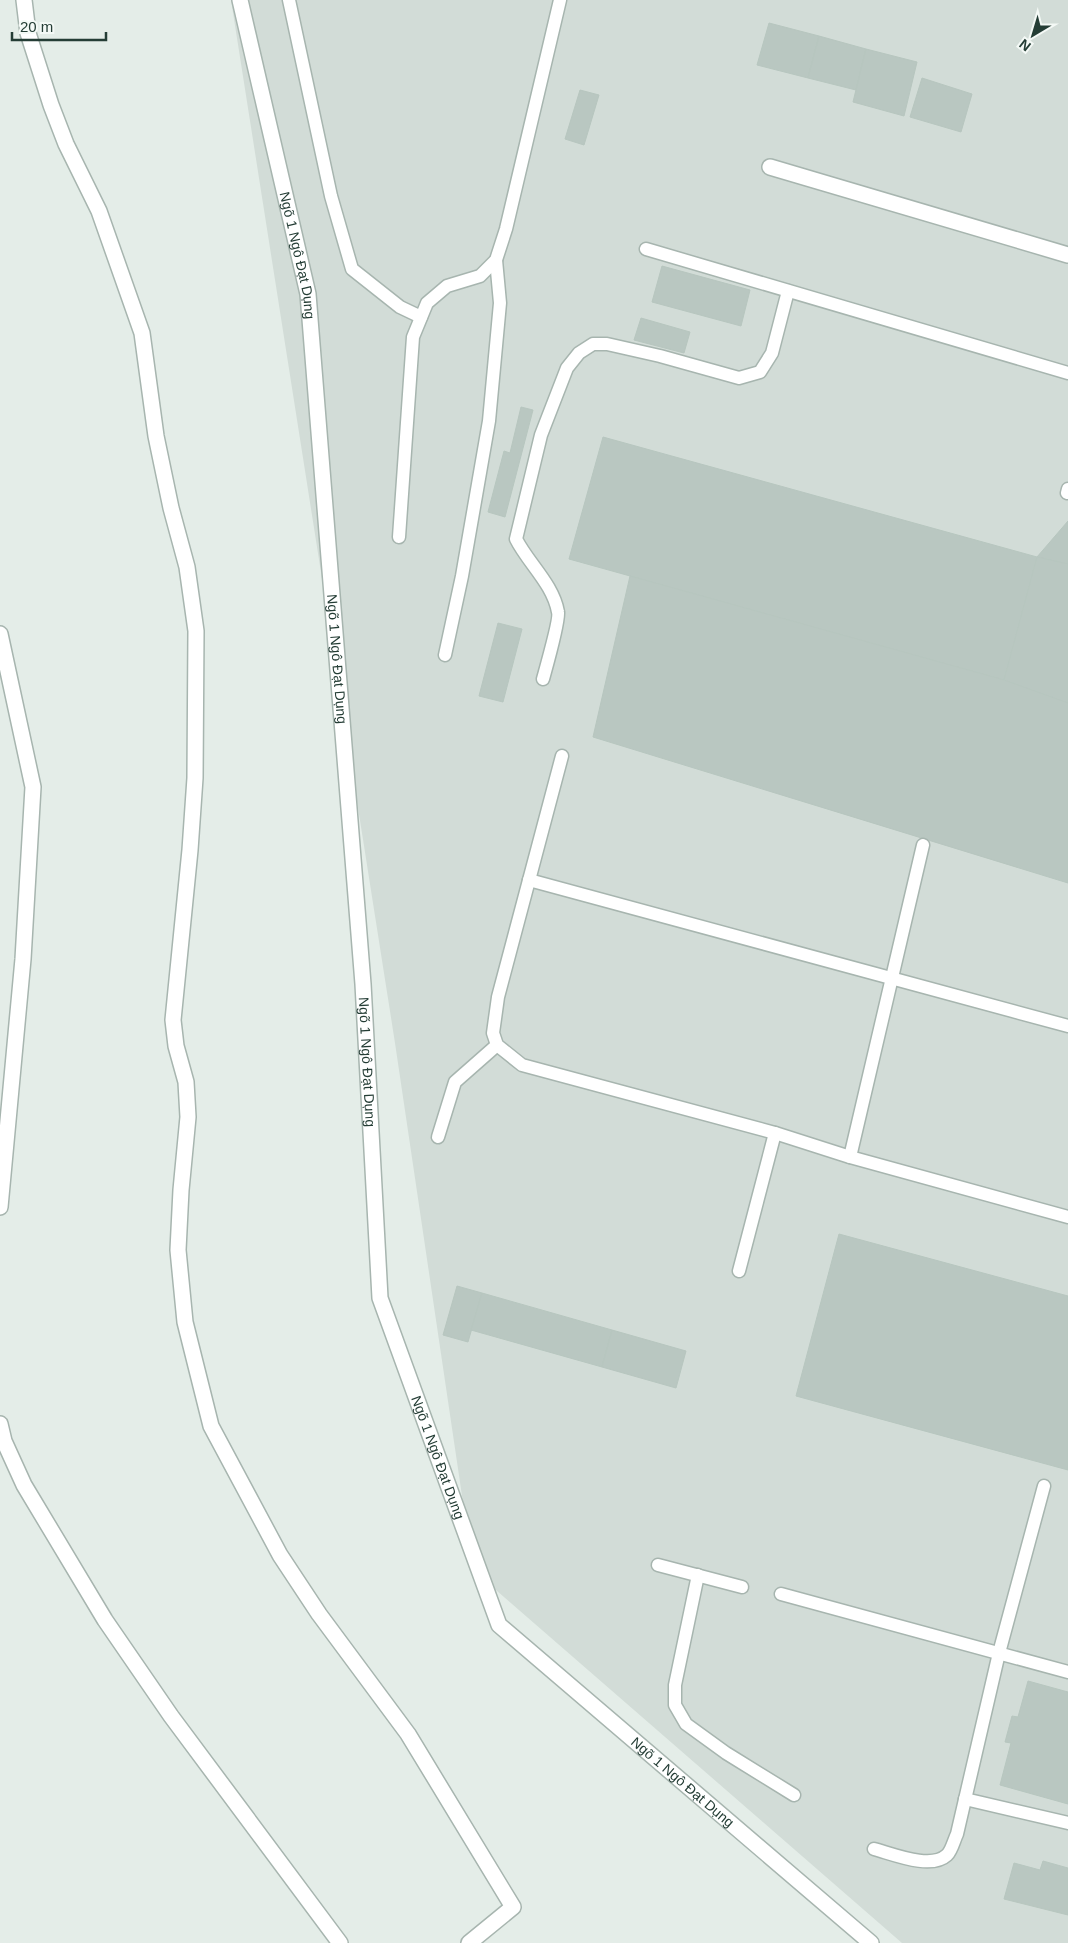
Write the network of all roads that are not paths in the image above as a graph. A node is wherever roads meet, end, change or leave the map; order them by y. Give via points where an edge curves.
1 (24, 0) edge
2 (240, 0) edge
3 (289, 0) edge
4 (560, 0) edge
5 (770, 167) dead end
6 (646, 249) dead end
7 (1068, 255) edge
8 (496, 260) junction
9 (788, 291) junction
10 (421, 317) junction
11 (1068, 373) edge
12 (399, 538) dead end
13 (0, 634) edge
14 (445, 655) dead end
15 (543, 679) dead end
16 (562, 756) dead end
17 (923, 845) dead end
18 (529, 880) junction
19 (892, 979) junction
20 (1068, 1026) edge
21 (497, 1045) junction
22 (775, 1133) junction
23 (438, 1137) dead end
24 (850, 1157) junction
25 (0, 1207) edge
26 (1068, 1217) edge
27 (739, 1271) dead end
28 (0, 1424) edge
29 (1044, 1486) dead end
30 (658, 1565) dead end
31 (698, 1576) junction
32 (742, 1587) dead end
33 (781, 1594) dead end
34 (999, 1653) junction
35 (1068, 1672) edge
36 (794, 1795) dead end
37 (965, 1799) junction
38 (1068, 1823) edge
39 (874, 1849) dead end
40 (340, 1943) edge
41 (470, 1943) edge
42 (871, 1943) edge

1 - 41 street via 28,32 51,104 66,144 99,211 142,333 156,436 187,567 196,631 195,778 173,1020 188,1108 178,1250 187,1331 211,1426 280,1555 319,1614 408,1734 514,1907
2 - 42 street, Ngõ 1 Ngô Đạt Dụng via 308,294 363,984 380,1298 499,1625
3 - 10 lane via 332,196 352,269 400,307
4 - 8 lane
5 - 7 street
6 - 9 lane
8 - 10 lane via 480,276 447,286 427,303
8 - 14 lane via 500,303 489,421
9 - 11 lane
9 - 15 lane via 772,353 760,372 739,378 607,344 593,344 579,353 567,368 541,435 516,539 550,592 559,613
10 - 12 lane via 413,336
13 - 25 street via 33,787 23,958
16 - 18 lane
17 - 19 lane
18 - 19 lane
18 - 21 lane via 498,997 493,1033
19 - 20 lane
19 - 24 lane
21 - 22 lane via 522,1065
21 - 23 lane via 455,1082
22 - 24 lane
22 - 27 lane
24 - 26 lane
28 - 40 street via 4,1441 24,1485 105,1620 171,1716
29 - 34 lane
30 - 31 lane
31 - 32 lane
31 - 36 lane via 675,1686 675,1705 686,1724
33 - 34 lane
34 - 35 lane
34 - 37 lane
37 - 38 lane
37 - 39 lane via 957,1834 948,1854 935,1862

